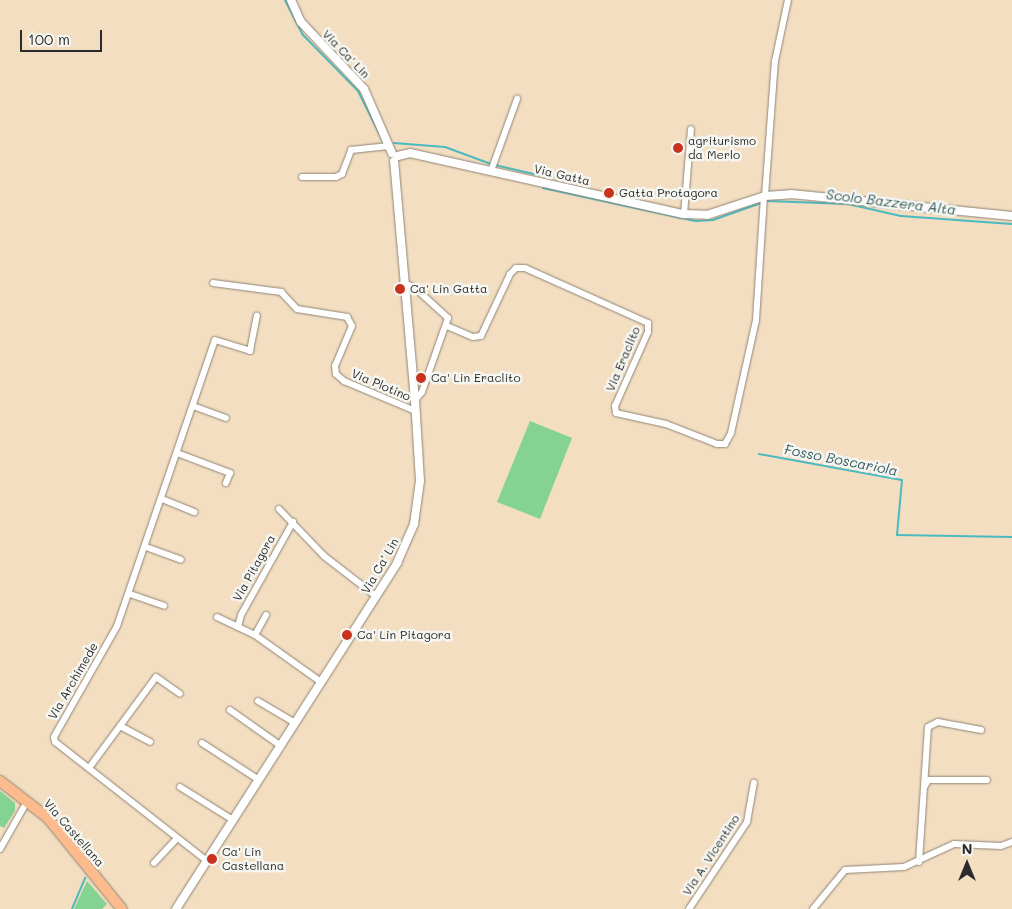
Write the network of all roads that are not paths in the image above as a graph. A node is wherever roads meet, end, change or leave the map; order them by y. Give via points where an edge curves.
1 (291, 0) edge
2 (788, 0) edge
3 (517, 99) dead end
4 (691, 130) dead end
5 (393, 154) junction
6 (491, 167) junction
7 (302, 177) dead end
8 (765, 196) junction
9 (684, 214) junction
10 (1012, 216) edge
11 (213, 283) dead end
12 (403, 283) junction
13 (257, 316) dead end
14 (447, 326) junction
15 (416, 400) junction
16 (193, 406) junction
17 (416, 409) junction
18 (226, 418) dead end
19 (177, 453) junction
20 (226, 483) dead end
21 (162, 499) junction
22 (280, 509) dead end
23 (194, 512) dead end
24 (292, 522) junction
25 (146, 547) junction
26 (181, 560) dead end
27 (130, 594) junction
28 (376, 596) junction
29 (164, 606) dead end
30 (266, 615) dead end
31 (217, 617) dead end
32 (238, 626) junction
33 (255, 635) junction
34 (321, 682) junction
35 (180, 694) dead end
36 (258, 702) dead end
37 (230, 710) dead end
38 (295, 723) junction
39 (120, 726) junction
40 (981, 730) dead end
41 (202, 743) dead end
42 (149, 744) dead end
43 (281, 746) junction
44 (89, 768) junction
45 (259, 780) junction
46 (987, 780) dead end
47 (0, 781) edge
48 (754, 782) dead end
49 (180, 787) dead end
50 (925, 787) junction
51 (28, 800) junction
52 (233, 820) junction
53 (177, 838) junction
54 (1012, 842) edge
55 (0, 849) edge
56 (207, 862) junction
57 (919, 862) junction
58 (154, 863) dead end
59 (122, 909) edge
60 (176, 909) edge
61 (689, 909) edge
62 (813, 909) edge

1 - 5 street, Via Ca' Lin via 309,31 364,89
2 - 8 street via 775,61
3 - 6 street
4 - 9 street
5 - 6 street, Via Gatta via 410,153
5 - 7 street via 351,150 342,174 336,178
5 - 12 street, Via Ca' Lin
6 - 9 street, Via Gatta
8 - 9 street, Via Gatta via 713,213
8 - 10 street, Via Gatta via 807,195
8 - 14 street, Via Eraclito via 757,312 738,406 730,438 725,444 717,444 666,424 616,413 615,406 648,332 648,323 525,268 516,268 510,274 481,336 473,337
11 - 17 street, Via Plotino via 281,292 297,309 347,317 352,326 335,366 336,374 344,382
12 - 14 street via 414,287 444,311 448,318
12 - 15 street, Via Ca' Lin
13 - 16 street, Via Archimede via 250,351 215,340
14 - 15 street, Via Ca' Lin
15 - 17 street, Via Ca' Lin
16 - 18 street
16 - 19 street, Via Archimede
17 - 28 street, Via Ca' Lin via 420,481 416,516 403,552
19 - 20 street via 230,473
19 - 21 street, Via Archimede
21 - 23 street
21 - 25 street, Via Archimede
22 - 24 street
24 - 28 street via 324,556
24 - 32 street, Via Pitagora
25 - 26 street
25 - 27 street, Via Archimede
27 - 29 street
27 - 44 street, Via Archimede via 99,661 54,737
28 - 34 street, Via Ca' Lin
30 - 33 street
31 - 32 street
32 - 33 street
33 - 34 street
34 - 38 street, Via Ca' Lin
35 - 39 street via 156,677
36 - 38 street
37 - 43 street
38 - 43 street, Via Ca' Lin
39 - 42 street
39 - 44 street
40 - 50 street via 938,722 928,727
41 - 45 street
43 - 45 street, Via Ca' Lin
44 - 53 street, Via Archimede
45 - 52 street, Via Ca' Lin
46 - 50 street via 928,780
47 - 51 main road, Via Castellana
48 - 61 street, Via A. Vicentino via 746,822
49 - 52 street
50 - 57 street
51 - 55 street
51 - 59 main road, Via Castellana via 55,826
52 - 56 street, Via Ca' Lin
53 - 56 street, Via Archimede
53 - 58 street
54 - 57 street via 1000,846 954,844
56 - 60 street, Via Ca' Lin
57 - 62 street via 883,870 845,870

